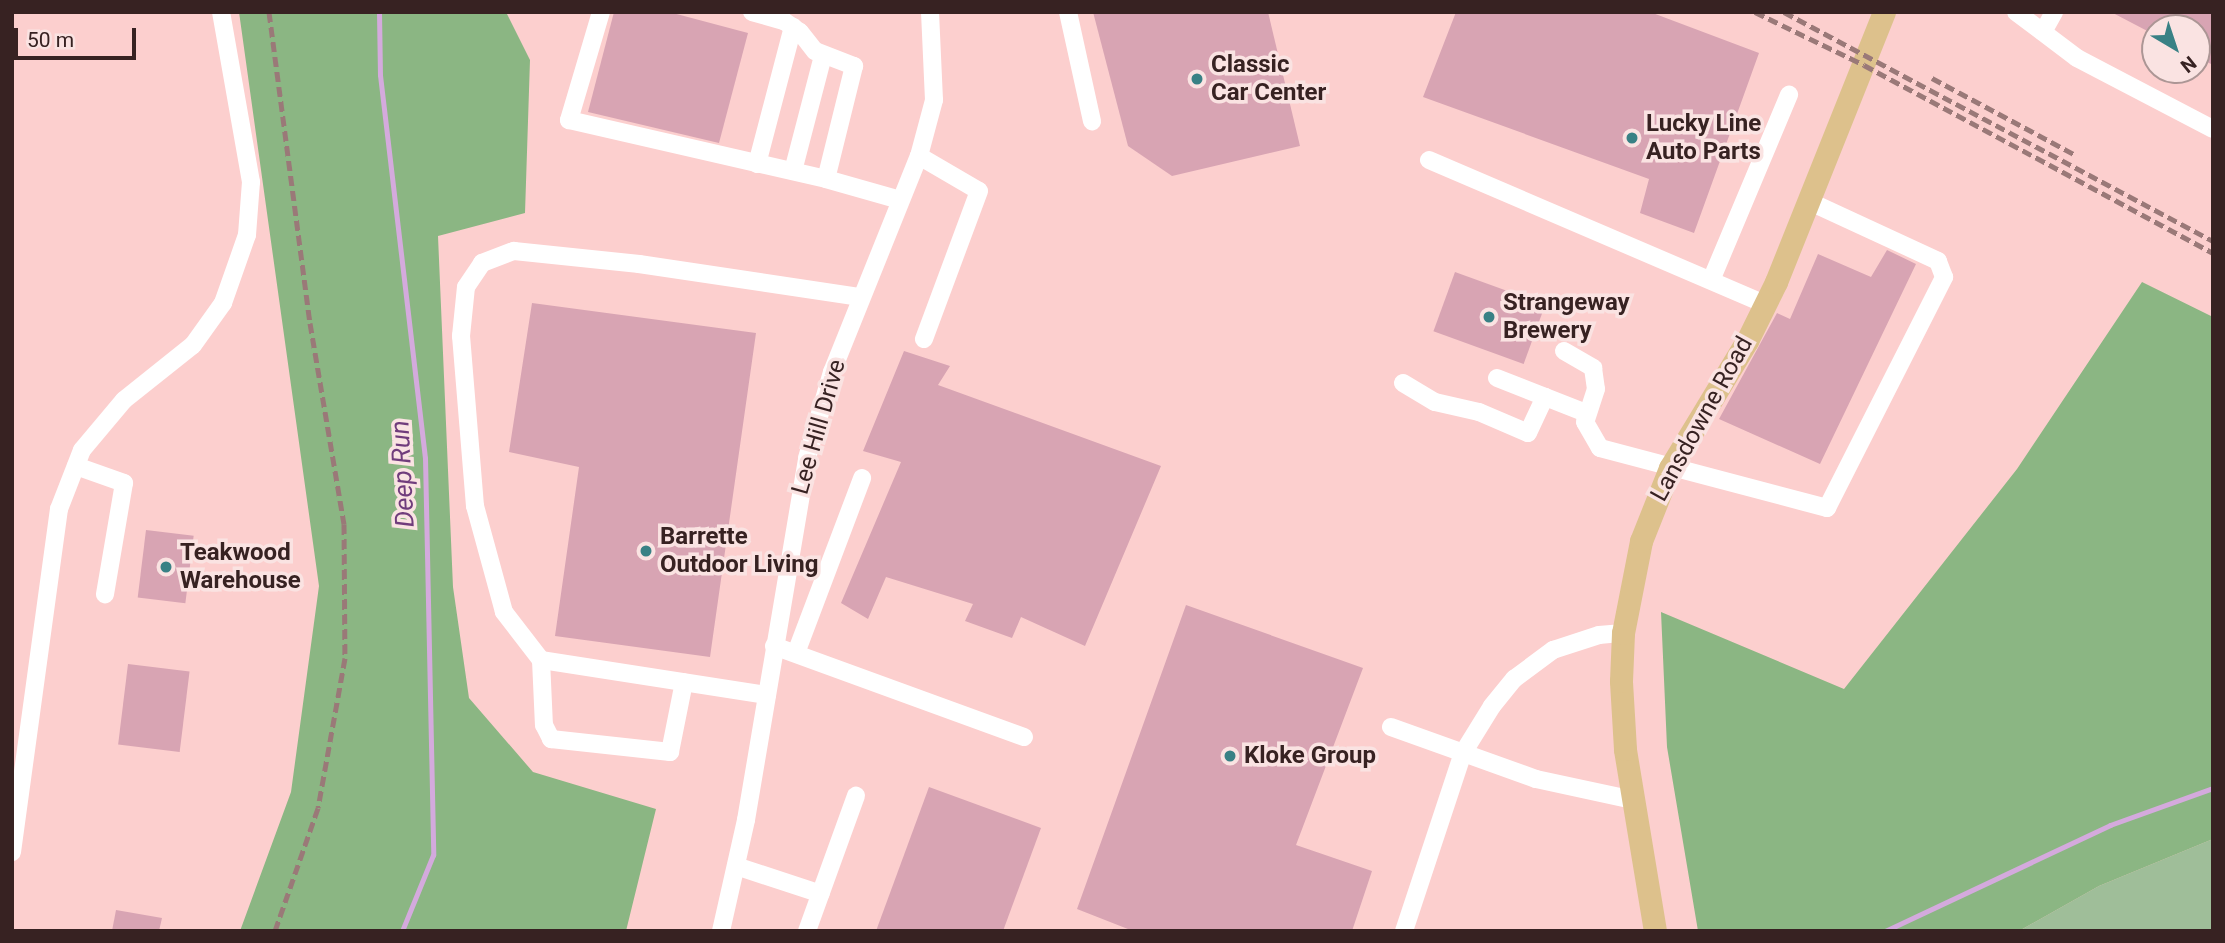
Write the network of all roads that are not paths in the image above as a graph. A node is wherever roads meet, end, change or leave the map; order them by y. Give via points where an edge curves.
1 (221, 12) edge
2 (601, 12) edge
3 (752, 12) edge
4 (930, 12) edge
5 (1068, 12) edge
6 (1884, 12) edge
7 (2015, 12) edge
8 (2054, 12) edge
9 (793, 27) junction
10 (2043, 32) junction
11 (823, 56) junction
12 (1788, 95) dead end
13 (1092, 121) dead end
14 (2213, 129) edge
15 (919, 156) junction
16 (1429, 160) dead end
17 (757, 164) junction
18 (793, 171) junction
19 (826, 178) junction
20 (900, 200) junction
21 (1808, 201) junction
22 (1712, 278) junction
23 (861, 297) junction
24 (1765, 304) junction
25 (924, 339) dead end
26 (1564, 351) dead end
27 (1497, 378) dead end
28 (1403, 383) dead end
29 (1545, 397) junction
30 (1586, 413) junction
31 (76, 466) junction
32 (1670, 468) junction
33 (862, 478) dead end
34 (106, 594) dead end
35 (1623, 633) junction
36 (774, 646) junction
37 (796, 653) junction
38 (541, 660) junction
39 (684, 682) junction
40 (767, 695) junction
41 (1391, 727) dead end
42 (1024, 737) dead end
43 (1463, 753) junction
44 (856, 796) dead end
45 (1633, 800) junction
46 (12, 852) edge
47 (736, 866) junction
48 (821, 894) junction
49 (721, 931) edge
50 (807, 931) edge
51 (1404, 931) edge
52 (1655, 931) edge

1 - 31 street via 251,182 247,235 223,303 200,334 124,400 82,450
2 - 17 street via 569,120
3 - 9 street
4 - 15 street, Lee Hill Drive via 934,100
5 - 13 street
6 - 21 main road, Lansdowne Road
7 - 10 street
8 - 10 street
9 - 11 street
9 - 17 street
10 - 14 street via 2077,58
11 - 18 street
11 - 19 street via 854,66
12 - 22 street
15 - 20 street, Lee Hill Drive
15 - 25 street via 979,191
16 - 22 street
17 - 18 street
18 - 19 street
19 - 20 street
20 - 23 street, Lee Hill Drive
21 - 24 main road, Lansdowne Road
21 - 32 street via 1938,261 1944,277 1827,508 1728,478
22 - 24 street
23 - 36 street, Lee Hill Drive via 832,372 807,458
23 - 38 street via 639,264 514,251 482,263 466,287 461,335 475,506 504,612
24 - 32 main road, Lansdowne Road
26 - 30 street via 1593,368 1596,389
27 - 29 street
28 - 29 street via 1435,402 1479,412 1528,433
29 - 30 street
30 - 32 street via 1587,431 1600,448
31 - 34 street via 124,483
31 - 46 street via 59,509
32 - 35 main road, Lansdowne Road via 1641,541
33 - 37 street
35 - 43 street via 1575,641 1532,663 1492,706
35 - 45 main road, Lansdowne Road via 1625,749
36 - 37 street
36 - 40 street, Lee Hill Drive
37 - 42 street
38 - 39 street
38 - 39 street via 544,725 551,739 670,752
39 - 40 street
40 - 47 street, Lee Hill Drive
41 - 43 street
43 - 45 street via 1536,779
43 - 51 street
44 - 48 street
45 - 52 main road, Lansdowne Road
47 - 48 street
47 - 49 street, Lee Hill Drive
48 - 50 street

